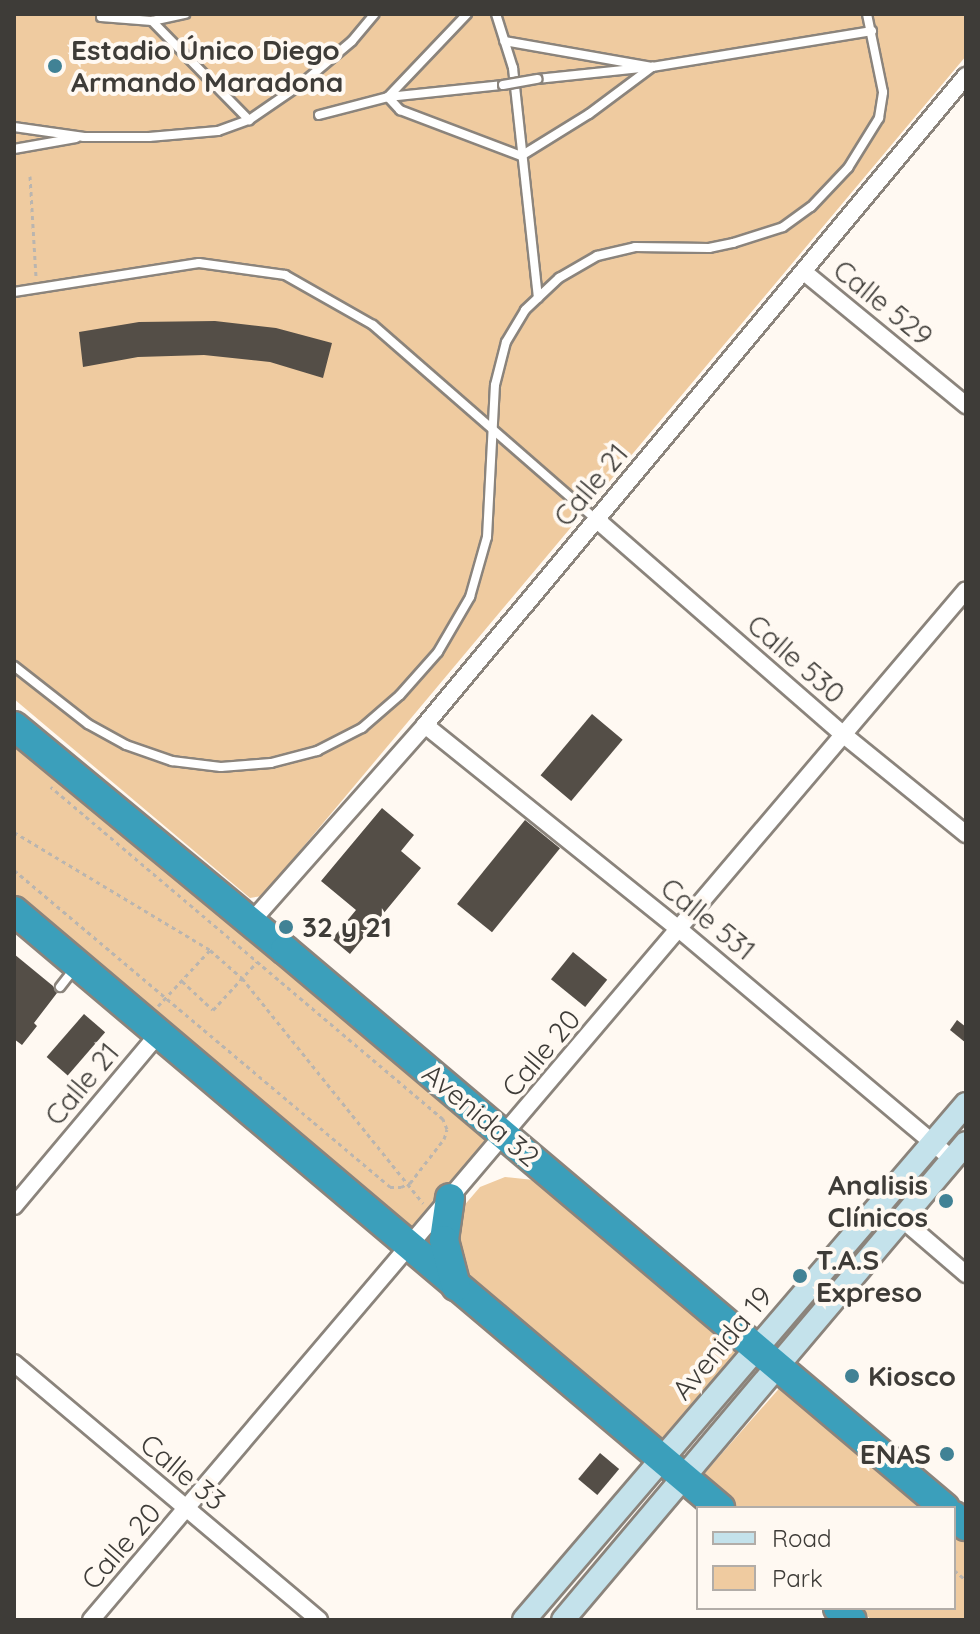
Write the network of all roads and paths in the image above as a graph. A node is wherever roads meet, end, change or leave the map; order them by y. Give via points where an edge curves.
1 (185, 14) edge
2 (375, 14) edge
3 (467, 14) edge
4 (496, 14) edge
5 (867, 14) edge
6 (101, 17) dead end
7 (152, 21) junction
8 (872, 31) junction
9 (504, 41) junction
10 (652, 67) junction
11 (966, 76) edge
12 (388, 97) junction
13 (319, 115) dead end
14 (249, 120) junction
15 (14, 127) edge
16 (84, 137) junction
17 (14, 149) edge
18 (521, 156) junction
19 (30, 176) dead end
20 (804, 272) junction
21 (37, 289) junction
22 (14, 292) edge
23 (538, 298) junction
24 (966, 405) edge
25 (492, 432) junction
26 (596, 519) junction
27 (966, 590) edge
28 (14, 666) edge
29 (425, 725) junction
30 (14, 726) edge
31 (844, 735) junction
32 (51, 787) dead end
33 (14, 832) edge
34 (966, 834) edge
35 (14, 870) edge
36 (14, 911) edge
37 (251, 922) junction
38 (680, 930) junction
39 (210, 950) junction
40 (267, 952) junction
41 (78, 965) junction
42 (242, 978) junction
43 (182, 981) junction
44 (60, 987) dead end
45 (166, 998) junction
46 (152, 1027) junction
47 (966, 1104) edge
48 (505, 1136) junction
49 (934, 1142) junction
50 (959, 1151) edge
51 (410, 1183) junction
52 (450, 1198) junction
53 (14, 1206) edge
54 (416, 1211) dead end
55 (903, 1220) junction
56 (408, 1247) junction
57 (966, 1274) edge
58 (456, 1286) junction
59 (766, 1358) junction
60 (14, 1363) edge
61 (672, 1468) junction
62 (718, 1506) edge
63 (943, 1506) edge
64 (187, 1509) junction
65 (91, 1620) edge
66 (319, 1620) edge
67 (524, 1620) edge
68 (563, 1620) edge

1 - 7 lane
2 - 14 lane via 321,68
3 - 12 lane
4 - 9 lane
5 - 8 lane
6 - 7 lane
7 - 14 lane
8 - 10 lane
8 - 23 lane via 883,92 879,118 848,168 811,207 783,227 733,243 709,248 635,247 597,256 559,278
9 - 10 lane
9 - 18 lane via 513,68
10 - 12 lane, bridge
10 - 18 lane
11 - 20 street, Calle 21
12 - 13 lane
12 - 18 lane via 400,110
14 - 16 lane via 218,131
15 - 16 lane
16 - 17 lane
18 - 23 lane
19 - 21 path
20 - 24 street, Calle 529
20 - 26 street, Calle 21
21 - 22 lane
21 - 25 lane via 199,263 285,275 373,325
23 - 25 lane via 506,342 495,385
25 - 26 lane
25 - 28 lane via 487,537 470,597 438,652 400,695 362,728 317,751 271,763 221,767 172,761 88,724
26 - 29 street, Calle 21
26 - 31 street, Calle 530
27 - 31 street, Calle 20
29 - 37 street, Calle 21
29 - 38 street, Calle 531
30 - 37 highway, Avenida 32
31 - 34 street, Calle 530
31 - 38 street, Calle 20
32 - 40 path
33 - 39 path
35 - 45 path
36 - 41 highway
37 - 40 highway, Avenida 32
38 - 48 street, Calle 20
38 - 49 street, Calle 531
39 - 42 path
39 - 43 path
40 - 42 path
40 - 48 highway, Avenida 32
40 - 51 path via 443,1119 444,1139
41 - 44 lane
41 - 46 highway
42 - 43 path via 213,1010
42 - 51 path
43 - 45 path
45 - 46 path
45 - 51 path via 390,1187
46 - 53 street, Calle 21
46 - 56 highway
47 - 49 main road, Avenida 19
48 - 52 street, Calle 20
48 - 59 highway, Avenida 32
49 - 50 street, Calle 531
49 - 59 main road, Avenida 19
50 - 55 main road, Avenida 19
51 - 54 path via 424,1202
52 - 56 street, Calle 20
52 - 58 highway via 444,1240
55 - 57 street
55 - 59 main road, Avenida 19
56 - 58 highway
56 - 64 street, Calle 20
58 - 61 highway
59 - 61 main road, Avenida 19
59 - 63 highway, Avenida 32
60 - 64 street, Calle 33
61 - 62 highway
61 - 67 main road, Avenida 19
61 - 68 main road, Avenida 19
64 - 65 street, Calle 20
64 - 66 street, Calle 33

